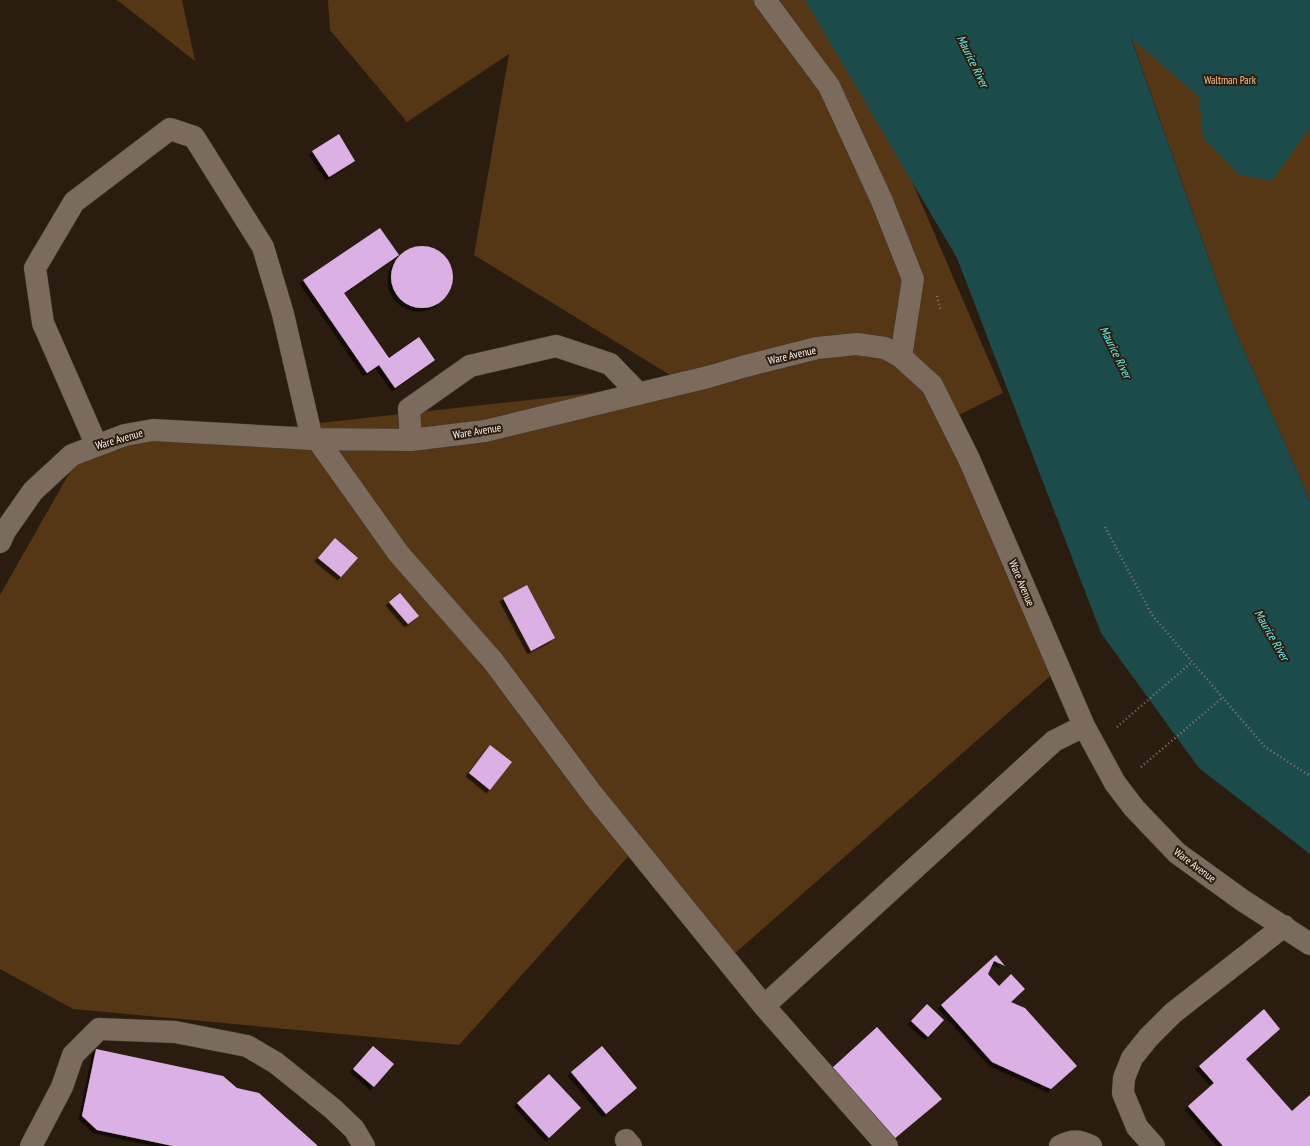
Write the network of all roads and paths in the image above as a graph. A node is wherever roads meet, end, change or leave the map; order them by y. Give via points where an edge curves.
1 (765, 0) edge
2 (901, 357) junction
3 (639, 394) junction
4 (315, 439) junction
5 (411, 440) junction
6 (96, 444) junction
7 (1105, 527) dead end
8 (0, 542) edge
9 (1192, 662) junction
10 (1222, 698) junction
11 (1084, 726) junction
12 (1117, 727) dead end
13 (1141, 766) dead end
14 (1310, 776) edge
15 (1284, 926) junction
16 (1310, 944) edge
17 (764, 1006) junction
18 (39, 1144) edge
19 (364, 1146) edge
20 (887, 1146) edge
21 (1060, 1146) edge
22 (1091, 1146) edge
23 (1154, 1146) edge

1 - 2 street via 829,86 882,201 913,279
2 - 3 street, Ware Avenue via 885,348 857,344 817,348
2 - 11 street, Ware Avenue via 932,385 969,459
3 - 5 street, Ware Avenue via 485,431
3 - 5 street via 610,364 556,346 470,366 409,409
4 - 5 street, Ware Avenue
4 - 6 street, Ware Avenue via 153,430
4 - 6 street via 263,247 194,136 170,129 74,202 35,268 43,323
4 - 17 street via 399,554 493,661 593,795
6 - 8 street, Ware Avenue via 72,455 33,491
7 - 9 path via 1152,616
9 - 10 path
9 - 12 path
10 - 13 path
10 - 14 path via 1265,747
11 - 15 street, Ware Avenue via 1115,783 1134,808 1177,853 1242,900
11 - 17 street via 1054,741
15 - 16 street, Ware Avenue
15 - 23 street via 1173,1014 1132,1058 1124,1078 1123,1093 1137,1127
17 - 20 street
18 - 19 street via 73,1055 99,1029 175,1032 247,1046 276,1063 333,1109 354,1129
21 - 22 street via 1070,1140 1081,1141

